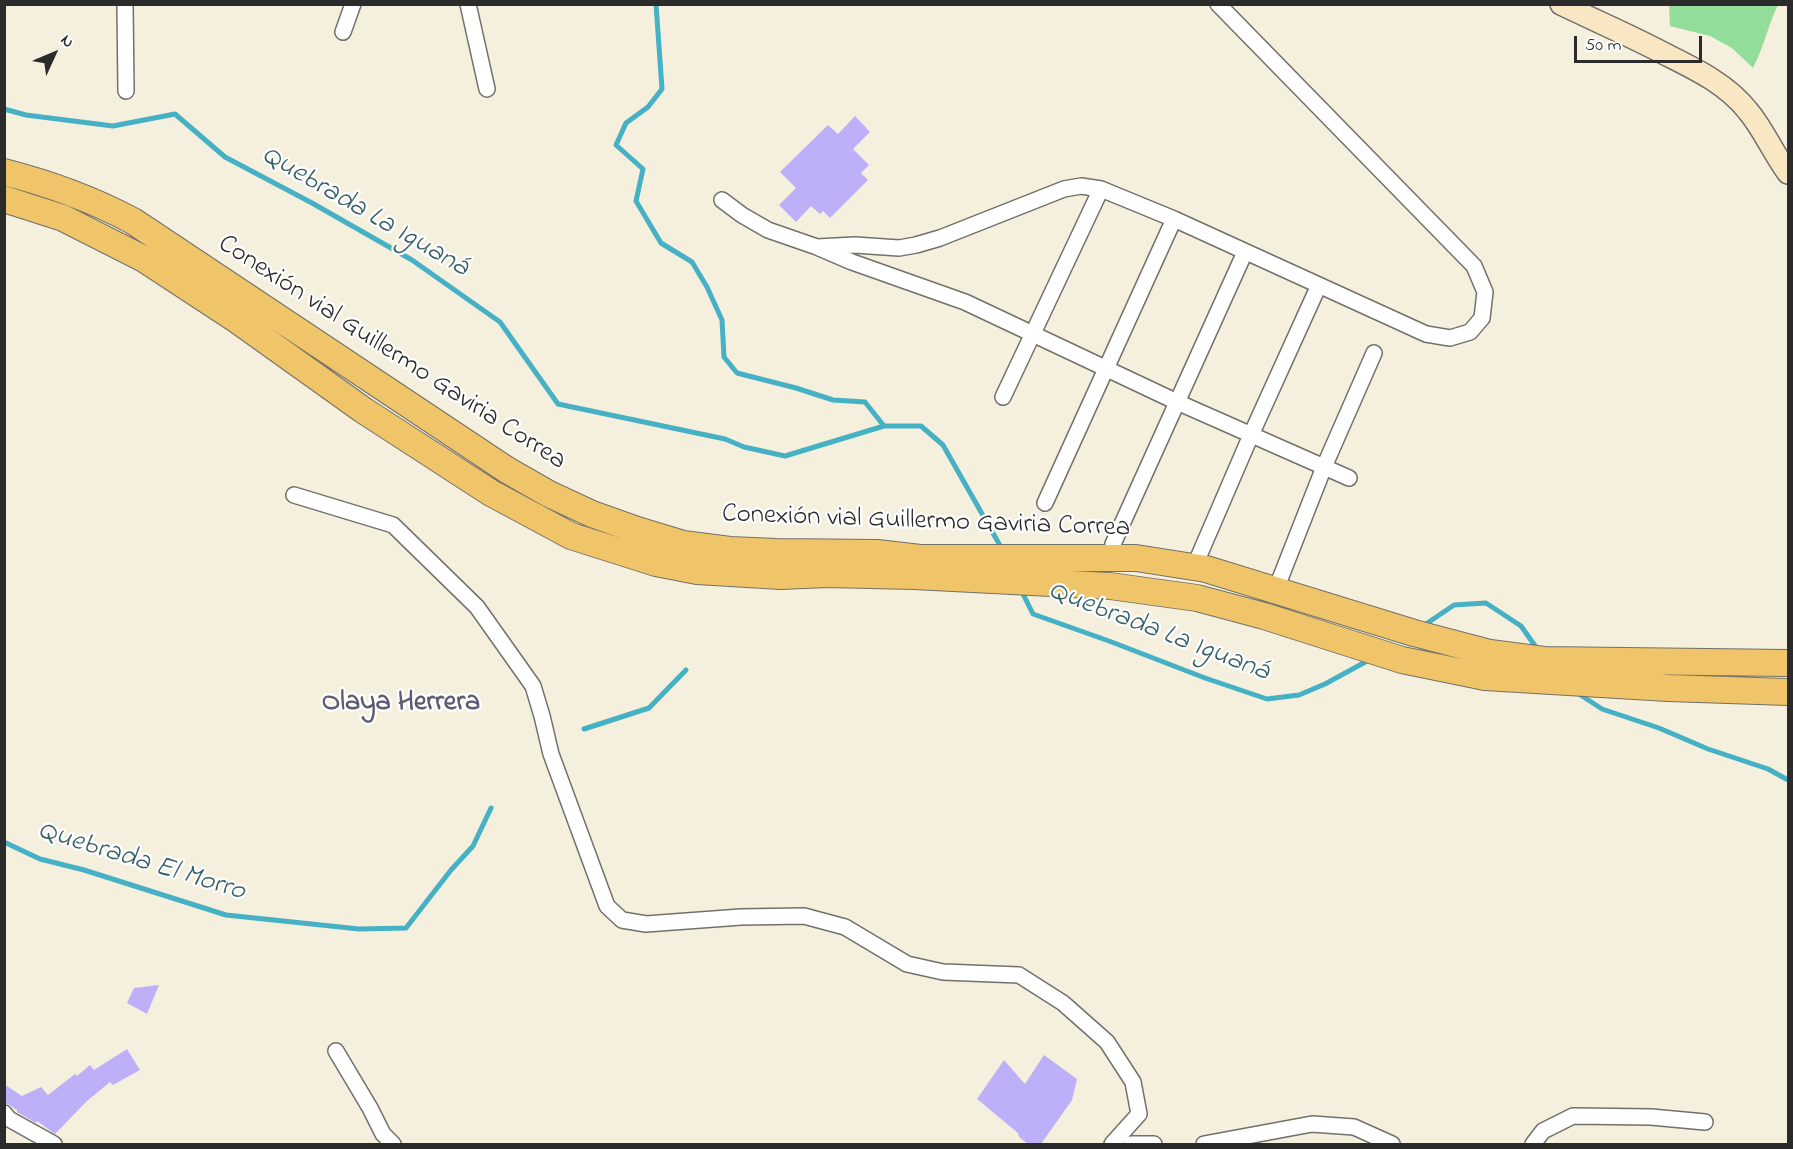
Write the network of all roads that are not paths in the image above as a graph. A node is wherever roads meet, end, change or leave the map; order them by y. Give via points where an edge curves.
1 (125, 4) edge
2 (353, 4) edge
3 (468, 4) edge
4 (1218, 4) edge
5 (1561, 4) edge
6 (343, 32) dead end
7 (487, 89) dead end
8 (126, 91) dead end
9 (4, 172) edge
10 (1788, 173) edge
11 (1101, 189) junction
12 (4, 199) edge
13 (722, 200) dead end
14 (1174, 219) junction
15 (817, 248) junction
16 (1245, 252) junction
17 (1318, 285) junction
18 (1032, 334) junction
19 (1374, 353) dead end
20 (1104, 368) junction
21 (1003, 397) dead end
22 (1178, 402) junction
23 (1251, 435) junction
24 (1324, 467) junction
25 (1349, 478) dead end
26 (294, 495) dead end
27 (1044, 502) dead end
28 (1113, 544) dead end
29 (1198, 558) dead end
30 (917, 567) junction
31 (1280, 579) dead end
32 (1788, 663) edge
33 (1788, 692) edge
34 (336, 1051) dead end
35 (4, 1113) edge
36 (1705, 1122) dead end
37 (54, 1144) edge
38 (393, 1144) edge
39 (1112, 1144) edge
40 (1131, 1144) edge
41 (1154, 1144) edge
42 (1204, 1144) edge
43 (1392, 1144) edge
44 (1533, 1144) edge

1 - 8 street
2 - 6 street
3 - 7 street
4 - 17 street via 1474,266 1485,292 1482,318 1470,332 1450,338 1426,334
5 - 10 main road via 1695,69 1728,91 1748,110
9 - 30 highway, Conexión vial Guillermo Gaviria Correa via 71,192 133,221 507,471 592,514 683,544 753,551 877,553
11 - 14 street
11 - 15 street via 1070,188 916,245
11 - 18 street
12 - 30 highway, Conexión vial Guillermo Gaviria Correa via 63,218 144,259 436,459 490,494 571,536 656,563 697,571 780,576
13 - 15 street via 768,230
14 - 16 street
14 - 20 street
15 - 18 street via 965,302
16 - 17 street
16 - 22 street
17 - 23 street
18 - 20 street
18 - 21 street
19 - 24 street
20 - 22 street
20 - 27 street
22 - 23 street
22 - 28 street
23 - 24 street
23 - 29 street
24 - 25 street
24 - 31 street
26 - 39 street via 393,525 477,607 533,686 551,754 607,906 622,920 646,924 804,916 845,927 907,964 943,972 1018,975 1063,1003 1107,1042 1133,1082 1139,1114
30 - 32 highway, Conexión vial Guillermo Gaviria Correa via 1136,558 1234,576 1490,653 1544,660
30 - 33 highway, Conexión vial Guillermo Gaviria Correa via 1197,598 1402,660 1485,677
34 - 38 street via 383,1134
35 - 37 street
36 - 44 street via 1573,1116 1543,1131
40 - 41 street
42 - 43 street via 1312,1124 1354,1127

